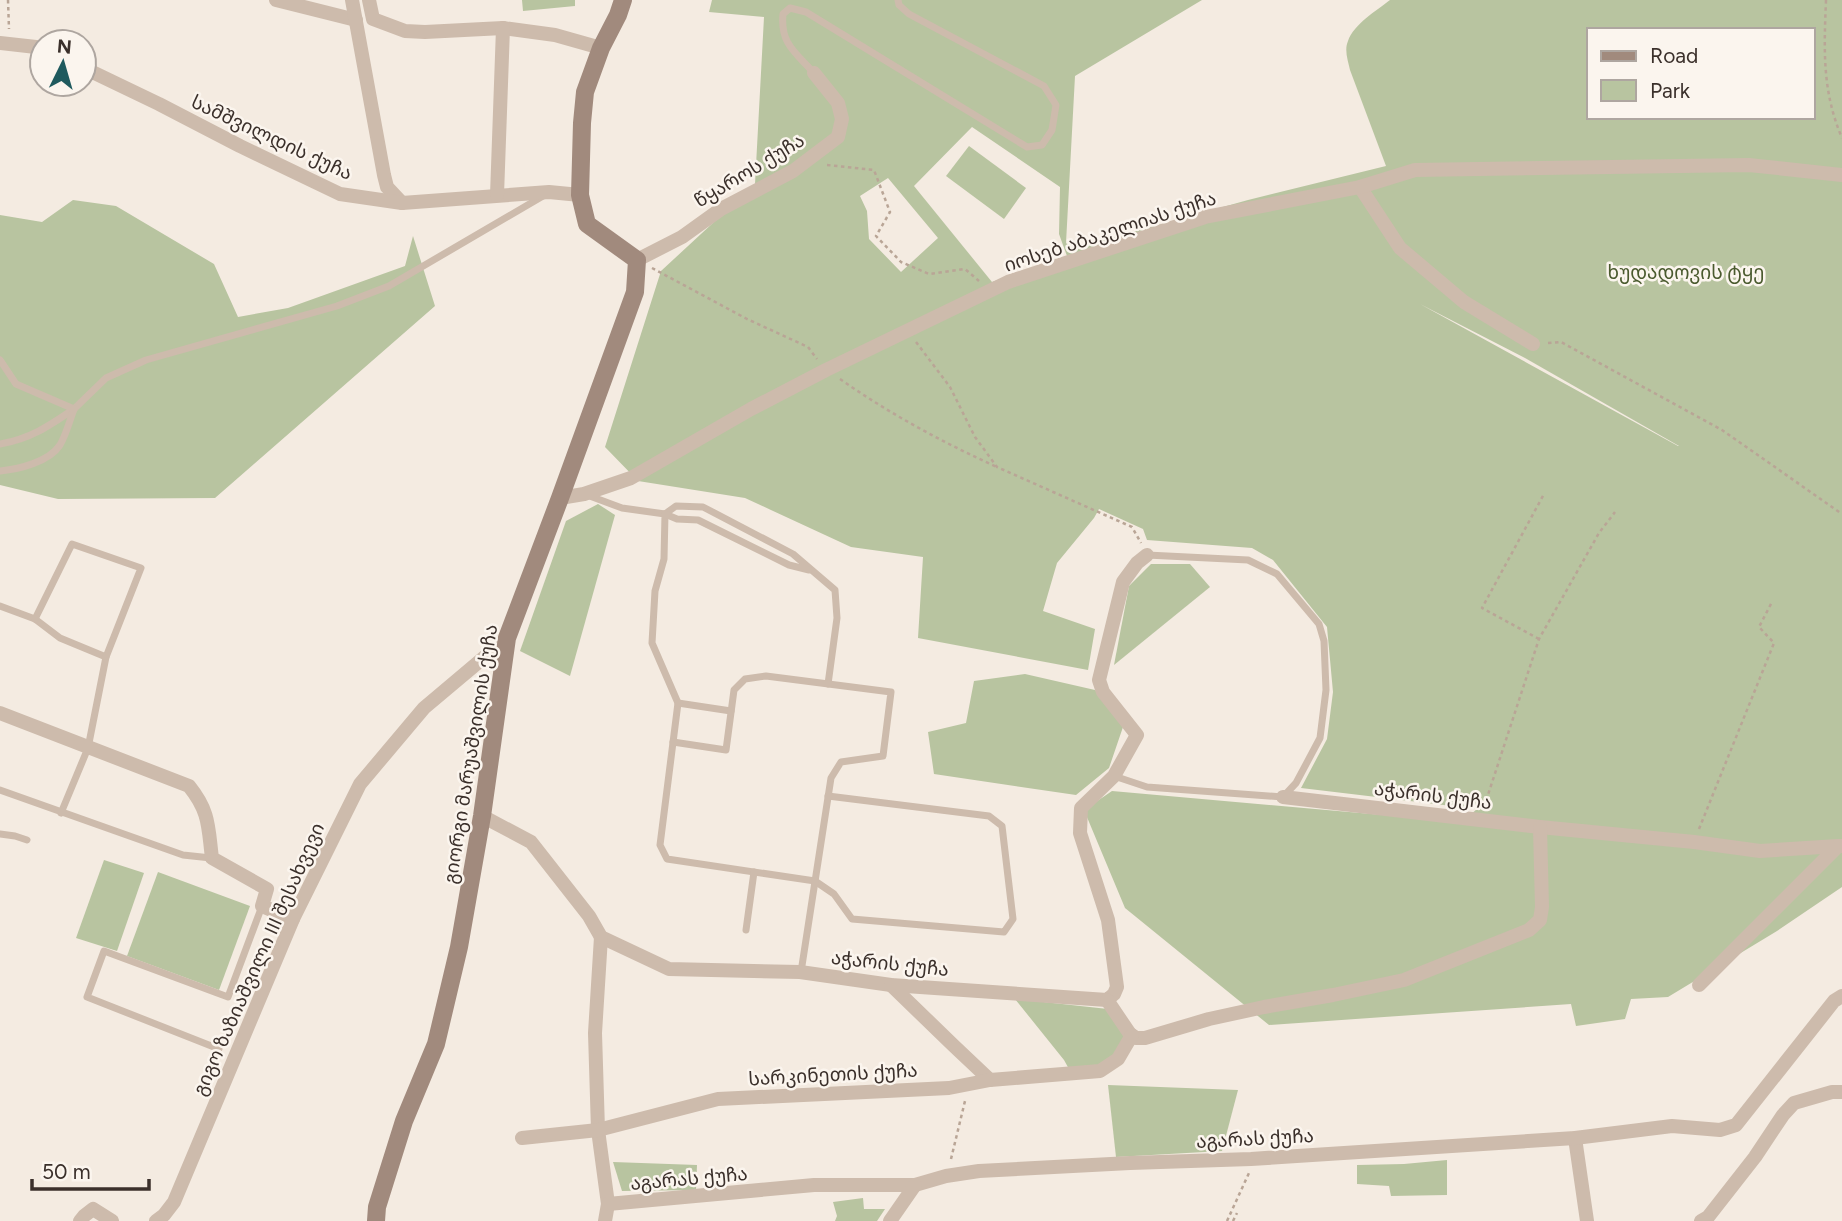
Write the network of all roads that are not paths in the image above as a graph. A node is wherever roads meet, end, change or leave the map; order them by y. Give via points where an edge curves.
1 (276, 0) edge
2 (352, 0) edge
3 (369, 0) edge
4 (623, 0) edge
5 (898, 0) edge
6 (356, 20) junction
7 (503, 29) junction
8 (4, 43) edge
9 (28, 46) edge
10 (601, 48) junction
11 (814, 73) joint
12 (98, 75) edge
13 (1842, 175) edge
14 (1360, 187) junction
15 (549, 192) junction
16 (497, 195) junction
17 (580, 195) junction
18 (402, 203) junction
19 (637, 260) junction
20 (1533, 344) road end
21 (0, 360) edge
22 (74, 409) junction
23 (0, 444) edge
24 (0, 471) edge
25 (583, 494) junction
26 (560, 498) junction
27 (665, 514) junction
28 (1147, 555) joint
29 (811, 570) junction
30 (0, 606) edge
31 (35, 619) junction
32 (507, 638) junction
33 (106, 657) junction
34 (828, 684) junction
35 (678, 703) junction
36 (731, 711) junction
37 (0, 713) edge
38 (673, 742) junction
39 (88, 748) junction
40 (1114, 776) junction
41 (0, 790) edge
42 (828, 796) junction
43 (1283, 797) junction
44 (61, 813) junction
45 (482, 816) junction
46 (1540, 827) junction
47 (0, 834) edge
48 (27, 840) dead end
49 (1840, 846) edge
50 (212, 858) junction
51 (754, 872) junction
52 (815, 881) junction
53 (262, 906) junction
54 (293, 919) junction
55 (746, 930) dead end
56 (601, 937) junction
57 (800, 972) junction
58 (891, 985) junction
59 (1699, 985) dead end
60 (1842, 996) edge
61 (1107, 1000) junction
62 (1132, 1035) junction
63 (219, 1049) dead end
64 (990, 1080) junction
65 (1842, 1092) edge
66 (598, 1130) junction
67 (522, 1138) dead end
68 (1575, 1138) junction
69 (915, 1185) junction
70 (608, 1204) junction
71 (80, 1221) edge
72 (112, 1221) edge
73 (156, 1221) edge
74 (376, 1221) edge
75 (605, 1221) edge
76 (890, 1221) edge
77 (1587, 1221) edge
78 (1701, 1221) edge

1 - 6 street
2 - 6 street
3 - 7 street via 373,19 405,31
4 - 10 street
5 - 11 lane, წყაროს ქუჩა via 909,14 1044,86 1056,105 1052,130 1042,145 1027,147 806,12 790,8 783,14 781,29 786,42
6 - 18 street via 387,187
7 - 10 street via 555,35
7 - 16 street
8 - 9 street
10 - 17 street via 585,92
11 - 19 street, წყაროს ქუჩა via 838,103 842,119 838,137 793,171
12 - 18 street, სამშვილდის ქუჩა via 340,194
13 - 14 street, იოსებ აბაკელიას ქუჩა via 1749,164 1415,170
14 - 20 street via 1400,248 1464,302
14 - 25 street, იოსებ აბაკელიას ქუჩა via 1205,217 1008,282 751,409 631,478
15 - 16 street, სამშვილდის ქუჩა
15 - 17 street, სამშვილდის ქუჩა
15 - 22 lane via 389,286 337,306 146,360 106,378
16 - 18 street, სამშვილდის ქუჩა
17 - 19 street via 587,223
19 - 26 street, გიორგი მარუაშვილის ქუჩა via 635,292
21 - 22 lane via 16,384
22 - 23 lane via 29,437
22 - 24 lane via 59,447 39,461
25 - 26 street, იოსებ აბაკელიას ქუჩა
25 - 27 lane via 622,508
26 - 32 street, გიორგი მარუაშვილის ქუჩა
27 - 29 lane via 698,520 789,565
27 - 29 lane via 676,506 703,507 793,554
27 - 35 lane via 664,559 655,592 652,643
28 - 40 street via 1123,583 1099,680 1103,692 1137,735
28 - 43 lane via 1248,560 1278,574 1319,624 1326,690 1320,738 1296,783
29 - 34 lane via 835,590 837,618
30 - 31 lane
31 - 33 lane via 60,638
31 - 33 lane via 72,544 141,568
32 - 45 street, გიორგი მარუაშვილის ქუჩა
32 - 54 street, გიგო ზაზიაშვილი III შესახვევი via 424,708 360,784
33 - 39 lane
34 - 36 lane via 766,676 745,679 734,690
34 - 42 lane via 891,692 883,756 842,762 831,778
35 - 36 lane
35 - 38 lane
36 - 38 lane via 726,750
37 - 39 street
38 - 51 lane via 660,845 667,859
39 - 44 lane
39 - 50 street via 189,786 207,815
40 - 43 lane, აჭარის ქუჩა via 1147,787
40 - 61 street via 1081,808 1080,833 1108,919 1117,987
41 - 44 lane
42 - 52 lane
42 - 52 lane via 989,816 1002,826 1013,919 1003,932 852,919 834,894
43 - 46 street, აჭარის ქუჩა
44 - 50 lane via 183,855
45 - 56 street via 531,842
45 - 74 street, გიორგი მარუაშვილის ქუჩა via 436,1044 404,1121
46 - 49 street, აჭარის ქუჩა via 1760,851
46 - 62 street via 1542,907 1540,920 1529,930 1404,980 1264,1006 1145,1038
47 - 48 lane
49 - 59 street
50 - 53 street via 267,889
51 - 52 lane
51 - 55 lane
52 - 57 lane
53 - 54 street
53 - 63 lane via 228,997 104,951 87,997
54 - 73 street, გიგო ზაზიაშვილი III შესახვევი via 174,1202
56 - 57 street, აჭარის ქუჩა via 668,969
56 - 66 street via 595,1033
57 - 58 street, აჭარის ქუჩა
58 - 61 street, აჭარის ქუჩა
58 - 64 street
60 - 68 street, აგარას ქუჩა via 1736,1125 1720,1130 1672,1126
61 - 62 street
62 - 64 street, სარკინეთის ქუჩა via 1118,1059 1100,1071
64 - 66 street, სარკინეთის ქუჩა via 949,1088 718,1099
65 - 78 street via 1794,1103
66 - 67 street, სარკინეთის ქუჩა
66 - 70 street
68 - 69 street, აგარას ქუჩა via 993,1171
68 - 77 street
69 - 70 street, აგარას ქუჩა via 814,1185
69 - 76 street
70 - 75 street
71 - 72 street via 93,1209

